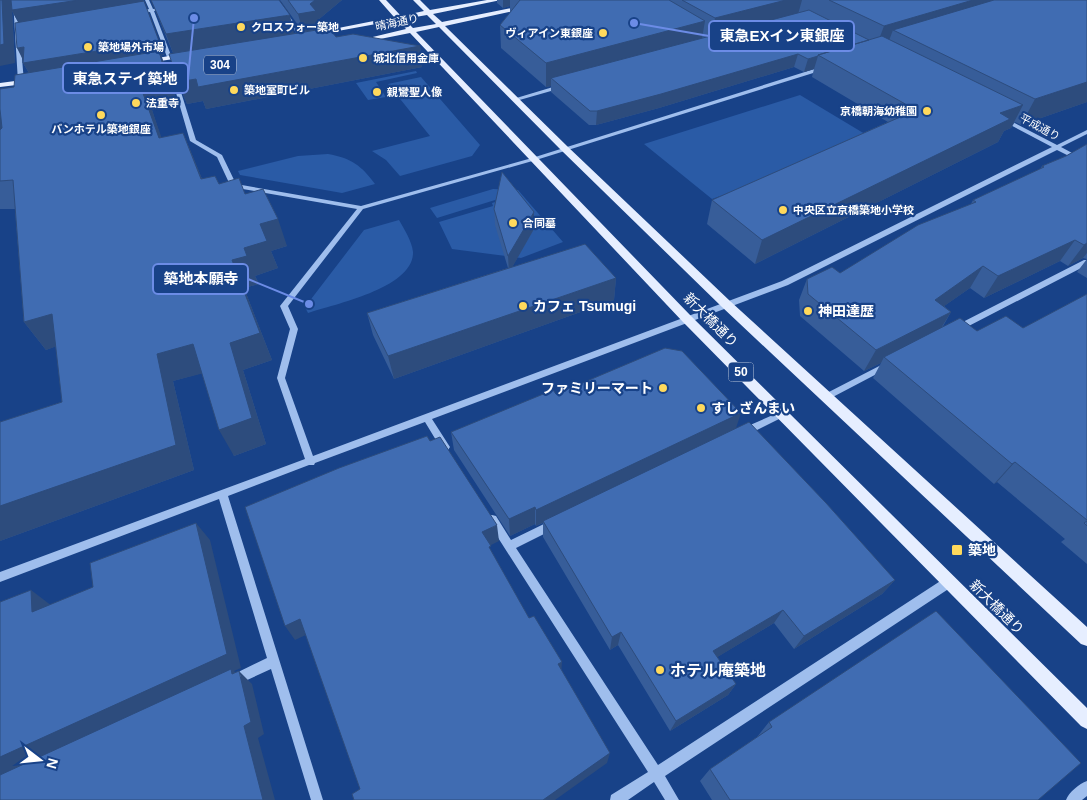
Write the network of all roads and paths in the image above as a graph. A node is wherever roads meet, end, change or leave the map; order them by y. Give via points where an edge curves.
1 (15, 0) edge
2 (147, 0) edge
3 (276, 0) edge
4 (382, 0) edge
5 (416, 0) edge
6 (498, 0) edge
7 (561, 0) edge
8 (170, 8) edge
9 (151, 11) junction
10 (132, 14) edge
11 (430, 14) junction
12 (400, 20) junction
13 (440, 24) junction
14 (27, 31) edge
15 (410, 31) junction
16 (17, 33) junction
17 (301, 36) junction
18 (291, 38) edge
19 (355, 42) edge
20 (198, 53) edge
21 (170, 58) junction
22 (142, 62) edge
23 (833, 65) edge
24 (182, 71) edge
25 (172, 73) junction
26 (163, 74) edge
27 (39, 79) edge
28 (21, 82) junction
29 (571, 84) edge
30 (0, 85) edge
31 (516, 99) junction
32 (993, 114) edge
33 (1087, 132) edge
34 (1055, 147) junction
35 (564, 148) junction
36 (534, 159) junction
37 (1087, 163) edge
38 (361, 208) junction
39 (1087, 262) edge
40 (726, 304) junction
41 (687, 319) junction
42 (946, 334) edge
43 (893, 362) edge
44 (826, 397) junction
45 (782, 414) junction
46 (427, 418) junction
47 (738, 435) edge
48 (453, 459) edge
49 (311, 462) junction
50 (223, 496) junction
51 (483, 506) edge
52 (562, 520) edge
53 (509, 546) junction
54 (0, 578) edge
55 (949, 582) junction
56 (1086, 634) edge
57 (274, 661) junction
58 (221, 686) edge
59 (1087, 720) edge
60 (656, 774) junction
61 (1087, 787) edge
62 (317, 800) edge
63 (616, 800) edge
64 (673, 800) edge
65 (1072, 800) edge

1 - 16 street
2 - 9 street
3 - 17 street
4 - 12 main road, 新大橋通り / 50
5 - 11 main road, 新大橋通り
6 - 11 main road, 晴海通り
7 - 13 main road, 晴海通り
8 - 9 street
9 - 10 street
9 - 21 street
11 - 12 main road, 晴海通り
11 - 13 main road, 新大橋通り
12 - 15 main road, 新大橋通り / 50
12 - 17 main road, 晴海通り
13 - 15 main road, 晴海通り
13 - 31 main road, 新大橋通り
14 - 16 street
15 - 19 main road, 晴海通り
15 - 36 main road, 新大橋通り / 50
16 - 28 street
17 - 18 main road, 晴海通り
20 - 21 main road, 304
21 - 22 main road, 304
23 - 35 street
24 - 25 main road
25 - 26 main road
25 - 38 street via 193,141 220,156 233,186
27 - 28 main road
28 - 30 main road
29 - 31 street
31 - 35 main road, 新大橋通り
32 - 34 street, 平成通り
33 - 34 street
34 - 37 street, 平成通り
34 - 40 street via 785,283
35 - 36 street
35 - 40 main road, 新大橋通り
36 - 38 street
36 - 41 main road, 新大橋通り / 50
38 - 49 street via 284,306 294,329 282,378
39 - 42 street
40 - 41 street
40 - 44 main road, 新大橋通り
41 - 45 main road, 新大橋通り / 50
41 - 46 street
43 - 44 street
44 - 56 main road, 新大橋通り
45 - 47 street
45 - 55 main road, 新大橋通り / 50
46 - 48 street
46 - 49 street
49 - 50 street
50 - 54 street
50 - 57 street
51 - 53 street
52 - 53 street
53 - 60 street
55 - 59 main road, 新大橋通り / 50
55 - 60 street
57 - 58 street
57 - 62 street
60 - 63 street
60 - 64 street
61 - 65 street

